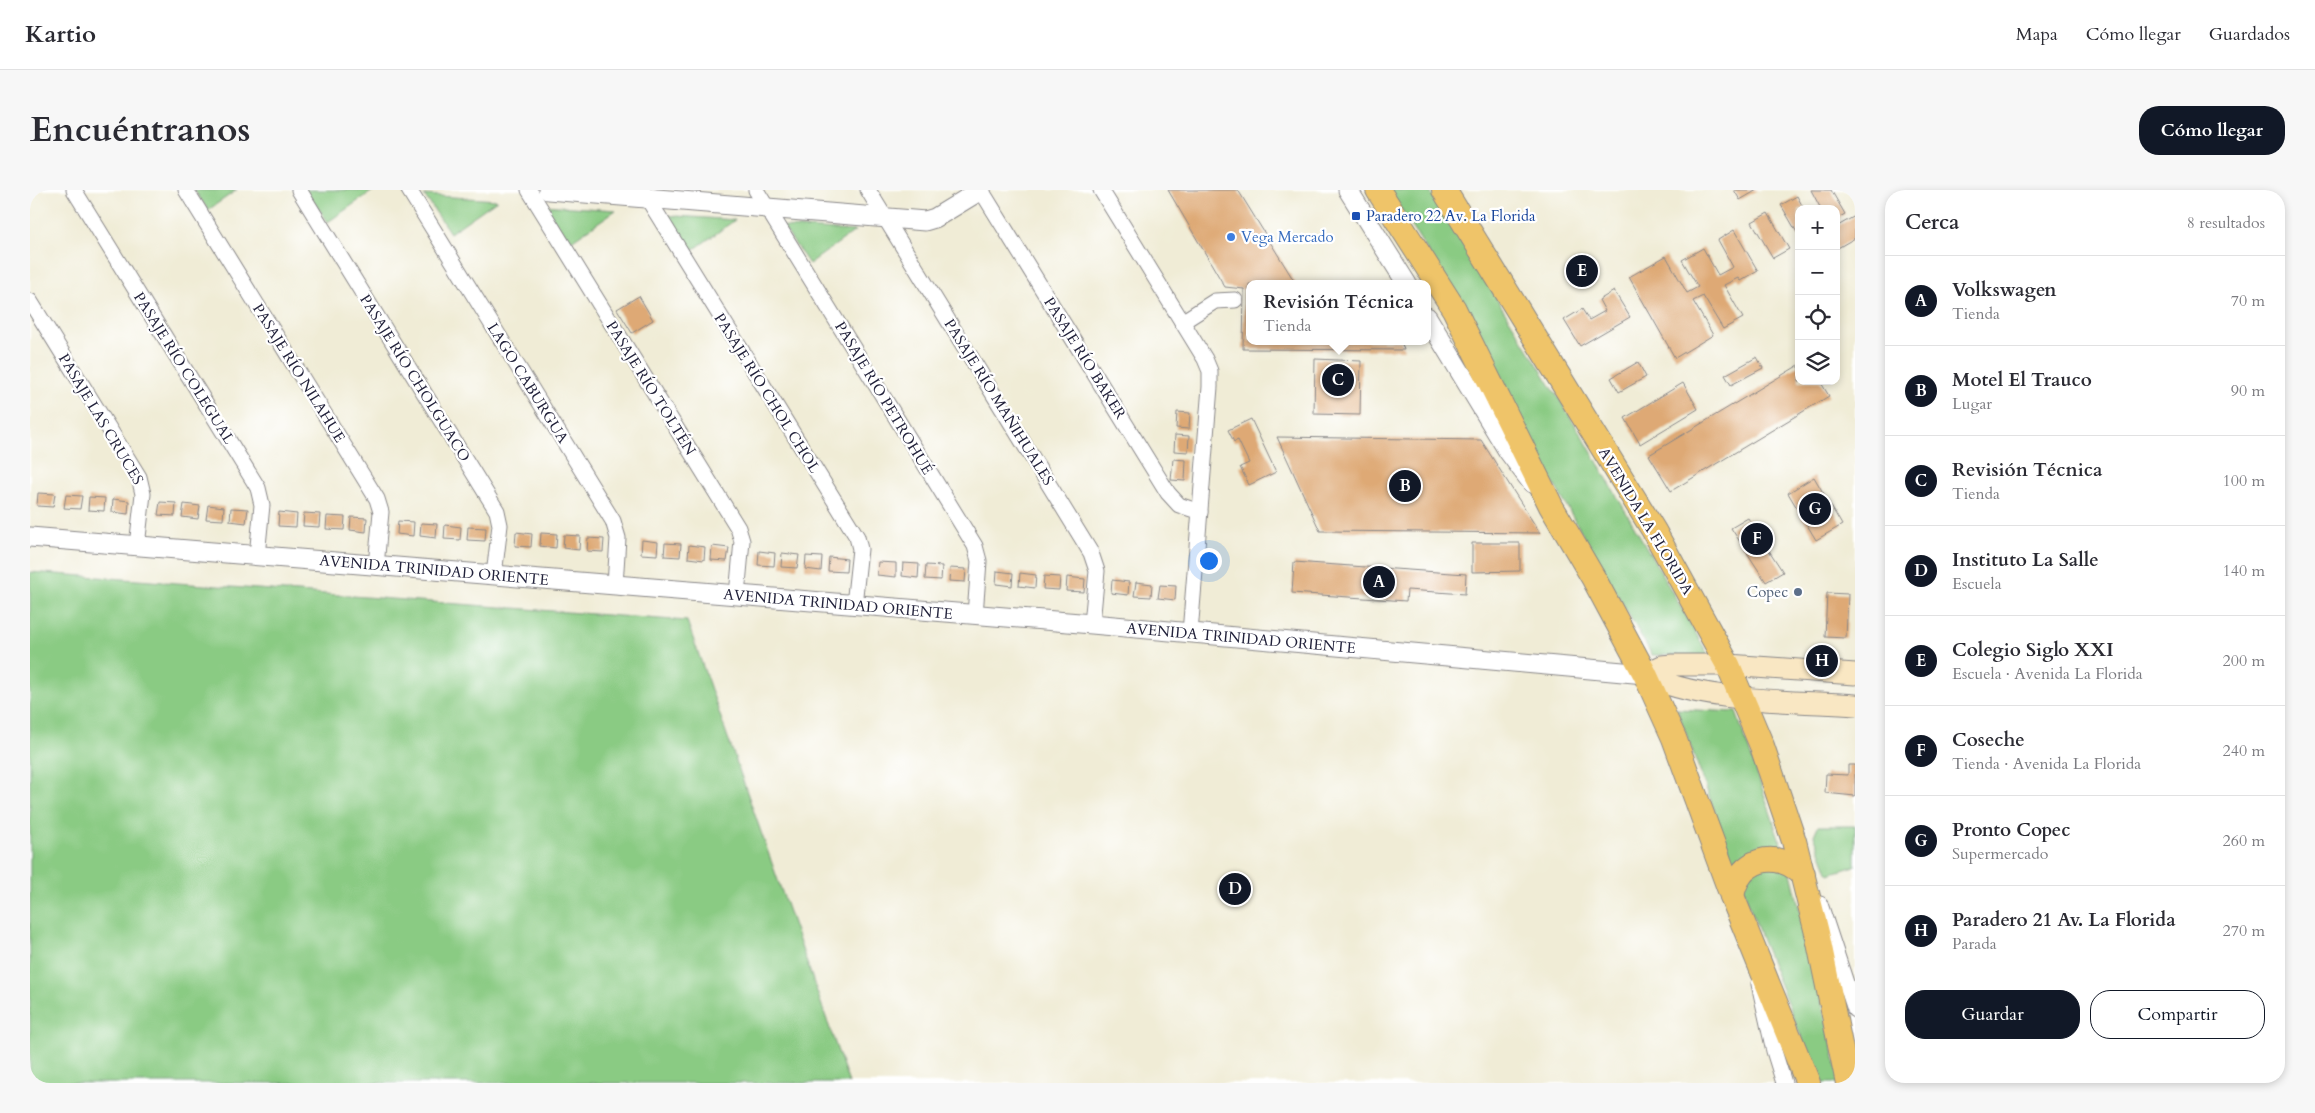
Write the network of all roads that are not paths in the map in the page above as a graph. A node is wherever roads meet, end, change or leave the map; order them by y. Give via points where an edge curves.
1 (74, 190) edge
2 (186, 190) edge
3 (299, 190) edge
4 (409, 190) edge
5 (529, 190) edge
6 (548, 190) edge
7 (756, 190) edge
8 (868, 190) edge
9 (981, 190) edge
10 (1101, 190) edge
11 (1348, 190) edge
12 (1378, 190) edge
13 (1444, 190) edge
14 (645, 194) edge
15 (766, 208) junction
16 (885, 218) junction
17 (1404, 280) edge
18 (1235, 300) dead end
19 (30, 301) edge
20 (1182, 322) junction
21 (1431, 324) edge
22 (1551, 506) junction
23 (1200, 512) junction
24 (30, 537) edge
25 (137, 546) junction
26 (257, 556) junction
27 (376, 566) junction
28 (494, 575) junction
29 (615, 585) junction
30 (737, 595) junction
31 (854, 605) junction
32 (974, 615) junction
33 (1092, 624) junction
34 (1190, 633) junction
35 (1728, 665) junction
36 (1646, 674) junction
37 (1855, 674) edge
38 (1742, 697) junction
39 (1855, 705) edge
40 (1803, 874) junction
41 (1732, 896) junction
42 (1753, 950) junction
43 (1855, 1010) edge
44 (1784, 1083) edge
45 (1808, 1083) edge
46 (1848, 1083) edge

1 - 26 street, PASAJE RÍO COLEGUAL via 258,488 262,505
2 - 27 street, PASAJE RÍO NILAHUE via 377,499 381,512
3 - 28 street, PASAJE RÍO CHOLGUACO via 497,511 500,525
4 - 29 street, LAGO CABURGUA via 613,521 618,538
5 - 30 street, PASAJE RÍO TOLTÉN via 738,528 742,541
6 - 14 street
7 - 15 street, PASAJE RÍO PETROHUÉ
8 - 16 street, PASAJE RÍO MAÑIHUALES
9 - 16 street via 930,220
9 - 23 street, PASAJE RÍO BAKER via 1168,493 1186,508
10 - 20 street
11 - 17 street
12 - 22 main road via 1454,309
13 - 35 main road, AVENIDA LA FLORIDA via 1654,531
14 - 15 street
14 - 31 street, PASAJE RÍO CHOL CHOL via 857,537 860,550
15 - 16 street
15 - 32 street, PASAJE RÍO PETROHUÉ via 975,546 979,561
16 - 33 street, PASAJE RÍO MAÑIHUALES via 1091,552 1097,571
18 - 20 street via 1215,301
19 - 25 street, PASAJE LAS CRUCES via 139,477 143,494
20 - 23 street via 1205,359 1211,379
21 - 22 street via 1508,451
22 - 36 main road
23 - 34 street
24 - 25 street, AVENIDA TRINIDAD ORIENTE
25 - 26 street, AVENIDA TRINIDAD ORIENTE
26 - 27 street, AVENIDA TRINIDAD ORIENTE
27 - 28 street, AVENIDA TRINIDAD ORIENTE
28 - 29 street, AVENIDA TRINIDAD ORIENTE
29 - 30 street, AVENIDA TRINIDAD ORIENTE
30 - 31 street, AVENIDA TRINIDAD ORIENTE
31 - 32 street, AVENIDA TRINIDAD ORIENTE
32 - 33 street, AVENIDA TRINIDAD ORIENTE
33 - 34 street, AVENIDA TRINIDAD ORIENTE
34 - 36 street, AVENIDA TRINIDAD ORIENTE
35 - 36 main road, AVENIDA TRINIDAD ORIENTE via 1662,666
35 - 37 main road, AVENIDA TRINIDAD ORIENTE
35 - 38 main road, AVENIDA LA FLORIDA
36 - 38 main road, AVENIDA TRINIDAD ORIENTE via 1675,687
36 - 41 main road via 1698,797
38 - 39 main road, AVENIDA TRINIDAD ORIENTE
38 - 40 main road, AVENIDA LA FLORIDA via 1776,785
40 - 41 main road via 1796,867 1778,860 1760,861 1744,871
40 - 43 street, AVENIDA LA FLORIDA via 1821,909
40 - 46 main road, AVENIDA LA FLORIDA
41 - 42 main road
42 - 44 street via 1767,1023
42 - 45 main road

